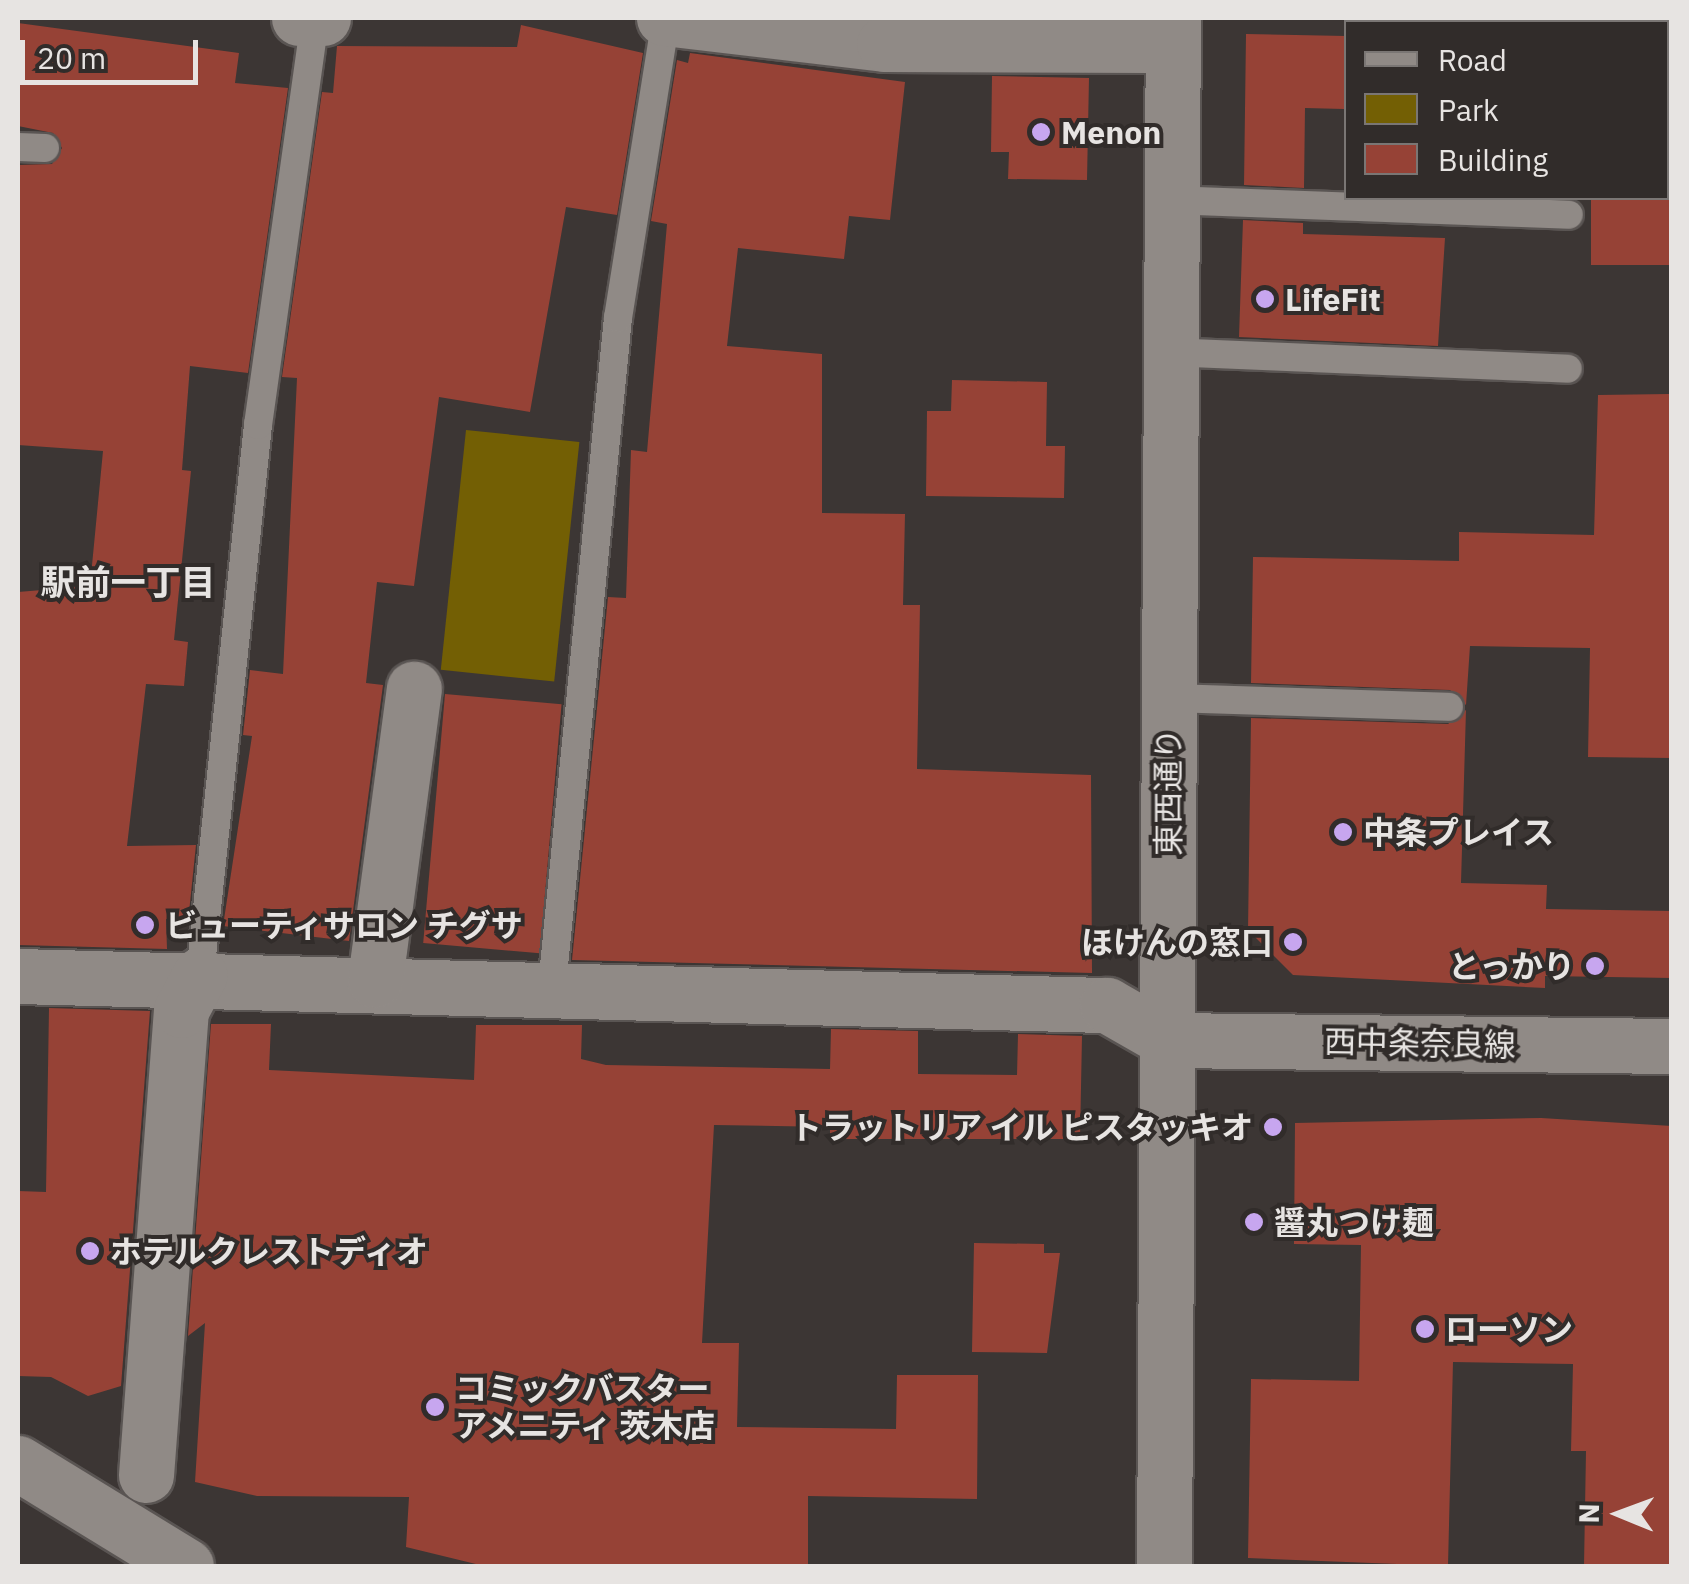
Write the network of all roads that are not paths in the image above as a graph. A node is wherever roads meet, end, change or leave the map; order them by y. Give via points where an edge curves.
1 (312, 18) edge
2 (665, 18) edge
3 (1172, 31) edge
4 (1170, 200) junction
5 (1569, 215) dead end
6 (1169, 352) junction
7 (1568, 369) dead end
8 (414, 688) dead end
9 (1168, 698) junction
10 (1449, 708) dead end
11 (200, 975) junction
12 (18, 976) edge
13 (374, 980) junction
14 (552, 986) junction
15 (1168, 1040) junction
16 (1672, 1046) edge
17 (18, 1443) edge
18 (18, 1463) edge
19 (146, 1475) dead end
20 (102, 1518) junction
21 (186, 1566) edge
22 (1164, 1566) edge

1 - 11 lane via 258,425
2 - 3 street via 884,44
2 - 14 lane via 618,318
3 - 4 street, 東西通り
4 - 5 lane
4 - 6 street, 東西通り
6 - 7 lane
6 - 9 street, 東西通り
8 - 13 street
9 - 10 lane
9 - 15 street, 東西通り
11 - 12 street
11 - 13 street
11 - 19 street via 181,1010
13 - 14 street
14 - 15 street via 1107,1004
15 - 16 street, 西中条奈良線
15 - 22 street, 東西通り
17 - 20 street
18 - 20 street
20 - 21 street

